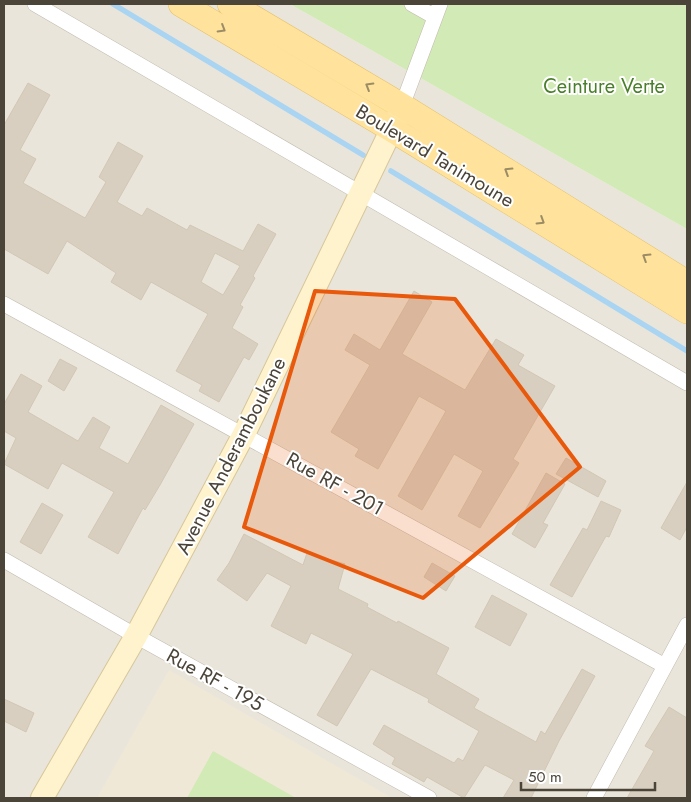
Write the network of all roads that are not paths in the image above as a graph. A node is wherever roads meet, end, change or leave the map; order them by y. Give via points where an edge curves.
1 (35, 4) edge
2 (181, 4) edge
3 (230, 4) edge
4 (412, 4) edge
5 (56, 9) edge
6 (438, 10) edge
7 (402, 106) junction
8 (393, 130) junction
9 (362, 194) junction
10 (687, 283) edge
11 (4, 304) edge
12 (687, 311) edge
13 (687, 383) edge
14 (244, 434) junction
15 (4, 560) edge
16 (687, 625) edge
17 (136, 636) junction
18 (665, 666) junction
19 (42, 798) edge
20 (429, 798) edge
21 (594, 798) edge

1 - 5 street
2 -> 8 main road, Boulevard Tanimoune
7 -> 3 main road, Boulevard Tanimoune
4 - 6 street
5 - 9 street
6 - 7 street
7 - 8 street, Avenue Anderamboukane
10 -> 7 main road, Boulevard Tanimoune
8 - 9 street, Avenue Anderamboukane
8 -> 12 main road, Boulevard Tanimoune
9 - 13 street
9 - 14 street, Avenue Anderamboukane
11 - 14 street, Rue RF - 201
14 - 17 street, Avenue Anderamboukane
14 - 18 street, Rue RF - 201
15 - 17 street, Rue RF - 195
16 - 18 street
17 - 19 street, Avenue Anderamboukane
17 - 20 street, Rue RF - 195
18 - 21 street

